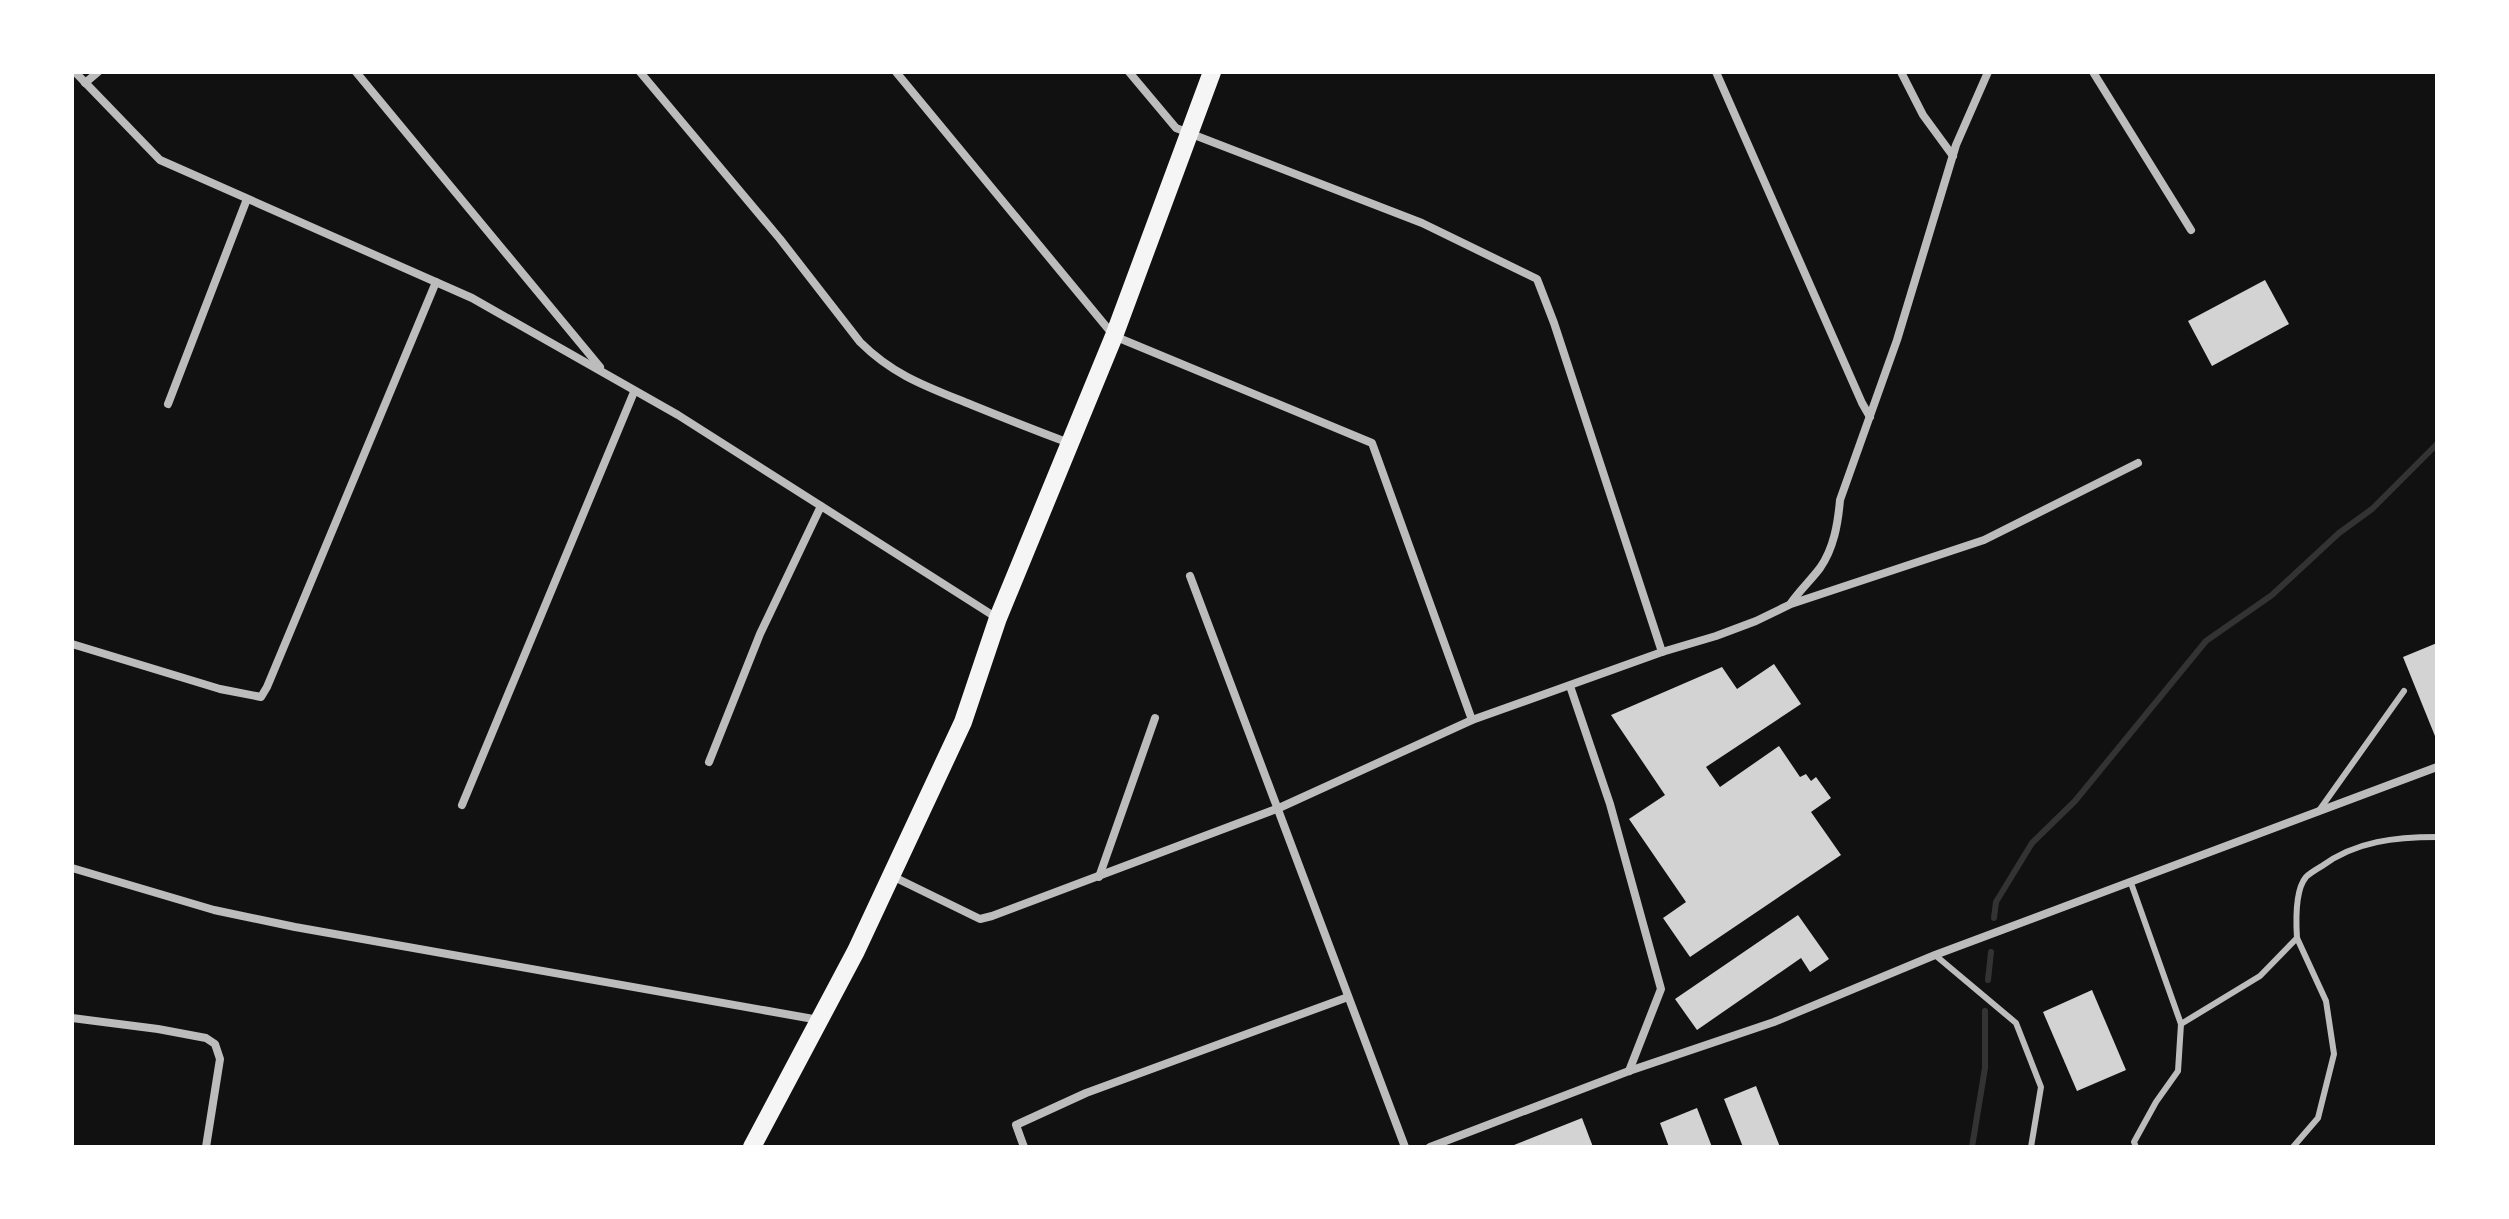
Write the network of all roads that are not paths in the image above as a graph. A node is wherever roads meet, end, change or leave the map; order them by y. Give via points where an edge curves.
1 (75, 72) edge
2 (98, 72) edge
3 (356, 72) edge
4 (640, 72) edge
5 (896, 72) edge
6 (1129, 72) edge
7 (1212, 72) edge
8 (1716, 72) edge
9 (1901, 72) edge
10 (1988, 72) edge
11 (2093, 72) edge
12 (72, 79) edge
13 (85, 83) junction
14 (1190, 133) junction
15 (1953, 156) junction
16 (247, 199) junction
17 (2191, 230) dead end
18 (436, 282) junction
19 (1114, 336) junction
20 (603, 371) junction
21 (634, 392) junction
22 (168, 404) dead end
23 (1870, 417) junction
24 (1070, 444) junction
25 (2138, 463) dead end
26 (821, 506) junction
27 (1190, 576) dead end
28 (1791, 604) junction
29 (998, 618) junction
30 (72, 644) edge
31 (1662, 652) junction
32 (1570, 686) junction
33 (2404, 691) dead end
34 (1155, 718) dead end
35 (1472, 720) junction
36 (709, 762) dead end
37 (2437, 767) edge
38 (462, 805) dead end
39 (1279, 808) junction
40 (2318, 812) junction
41 (2437, 837) edge
42 (72, 868) edge
43 (891, 876) junction
44 (1099, 877) junction
45 (2131, 883) junction
46 (2297, 938) junction
47 (1935, 955) junction
48 (1348, 997) junction
49 (72, 1018) edge
50 (820, 1020) junction
51 (2181, 1024) junction
52 (1629, 1071) junction
53 (206, 1147) edge
54 (752, 1147) edge
55 (1024, 1147) edge
56 (1405, 1147) edge
57 (1430, 1147) edge
58 (2031, 1147) edge
59 (2136, 1147) edge
60 (2293, 1147) edge

1 - 12 street
1 - 13 street
2 - 13 street
3 - 20 street
4 - 24 street via 875,357 925,387
5 - 19 street
6 - 14 street via 1176,128
7 - 14 main road
8 - 23 street
9 - 15 street
10 - 15 street
11 - 17 street
13 - 16 street via 160,160
14 - 19 main road
14 - 31 street via 1422,223 1537,279
15 - 23 street
16 - 18 street
16 - 22 street
18 - 20 street
18 - 30 street via 261,697
19 - 24 main road
19 - 35 street via 1372,443
20 - 21 street
21 - 26 street
21 - 38 street
23 - 28 street via 1840,500 1828,554
24 - 29 main road
25 - 28 street via 1984,540
26 - 29 street
26 - 36 street via 760,634
27 - 39 street
28 - 31 street
29 - 43 main road via 963,722
31 - 32 street
32 - 35 street
32 - 52 street via 1610,804 1661,989
33 - 40 lane
34 - 44 street
35 - 39 street
37 - 40 street
39 - 44 street
39 - 48 street
40 - 45 street
41 - 46 lane via 2374,842 2334,857 2305,877 2296,912
42 - 50 street via 214,910 295,927
43 - 44 street via 980,919
43 - 50 main road
45 - 47 street
45 - 51 lane
46 - 51 lane via 2260,976
46 - 60 lane via 2326,1001 2334,1054 2318,1118
47 - 52 street via 1774,1022
47 - 58 lane via 2016,1023 2041,1087
48 - 55 street via 1086,1093 1016,1125
48 - 56 street
49 - 53 street via 158,1029 215,1044 220,1059
50 - 54 main road
51 - 59 lane via 2178,1071 2134,1142
52 - 57 street

